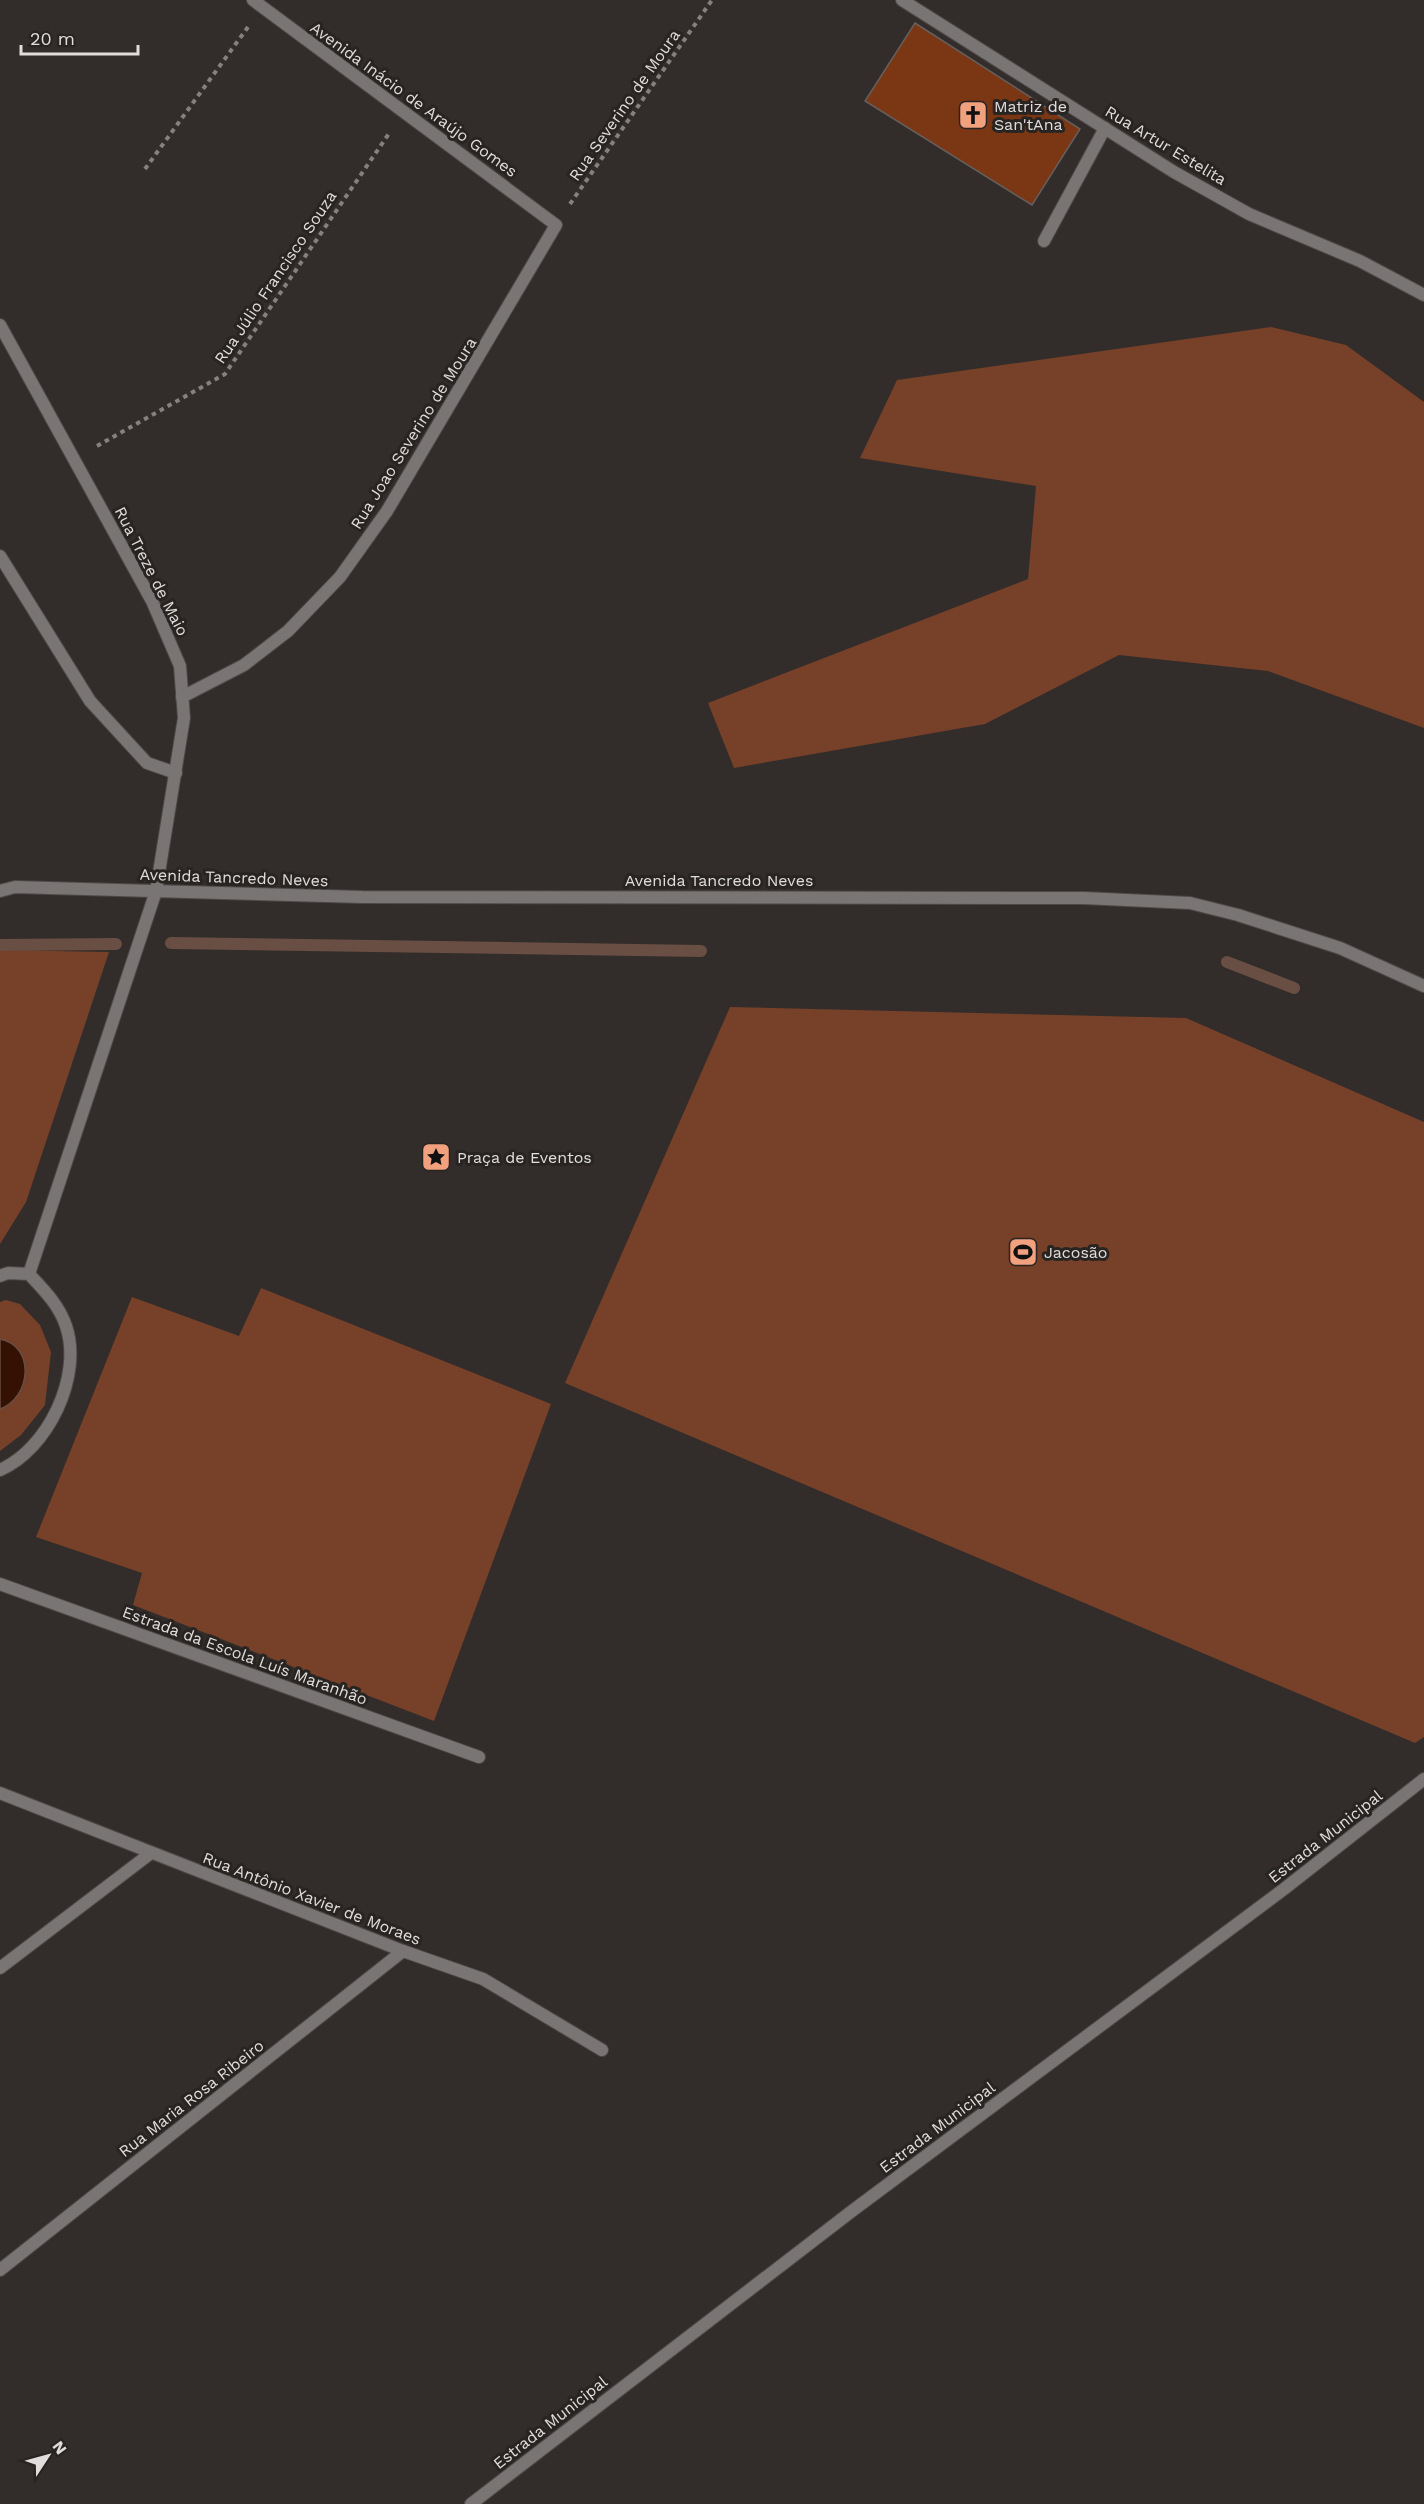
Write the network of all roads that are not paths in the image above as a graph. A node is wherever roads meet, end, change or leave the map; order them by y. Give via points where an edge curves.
1 (902, 0) edge
2 (258, 4) edge
3 (1105, 128) junction
4 (556, 225) joint
5 (1044, 241) dead end
6 (1424, 295) edge
7 (0, 325) edge
8 (0, 556) edge
9 (182, 697) junction
10 (176, 773) junction
11 (0, 891) edge
12 (156, 891) junction
13 (1424, 986) edge
14 (29, 1274) junction
15 (0, 1276) edge
16 (0, 1470) edge
17 (0, 1584) edge
18 (479, 1757) dead end
19 (1424, 1779) edge
20 (0, 1793) edge
21 (151, 1853) junction
22 (404, 1951) junction
23 (0, 1968) edge
24 (602, 2050) dead end
25 (0, 2270) edge
26 (471, 2504) edge

1 - 3 street, Rua Artur Estelita
2 - 4 street, Avenida Inácio de Araújo Gomes
3 - 5 street
3 - 6 street, Rua Artur Estelita via 1249,214 1360,261
4 - 9 street, Rua Joao Severino de Moura via 387,511 340,577 288,631 244,666
7 - 9 street, Rua Treze de Maio via 152,601 180,666
8 - 10 street via 90,701 147,763
9 - 10 street, Rua Treze de Maio via 184,718
10 - 12 street, Rua Treze de Maio
11 - 12 street, Avenida Tancredo Neves via 15,887
12 - 13 street, Avenida Tancredo Neves via 362,897 1084,898 1190,903 1340,948
12 - 14 street, Rua Treze de Maio
14 - 15 street
14 - 16 street via 50,1296 66,1326 69,1371 54,1418 30,1448
17 - 18 street, Estrada da Escola Luís Maranhão
19 - 26 street, Estrada Municipal
20 - 21 street, Rua Antônio Xavier de Moraes
21 - 22 street, Rua Antônio Xavier de Moraes
21 - 23 street
22 - 24 street, Rua Antônio Xavier de Moraes via 483,1979
22 - 25 street, Rua Maria Rosa Ribeiro

